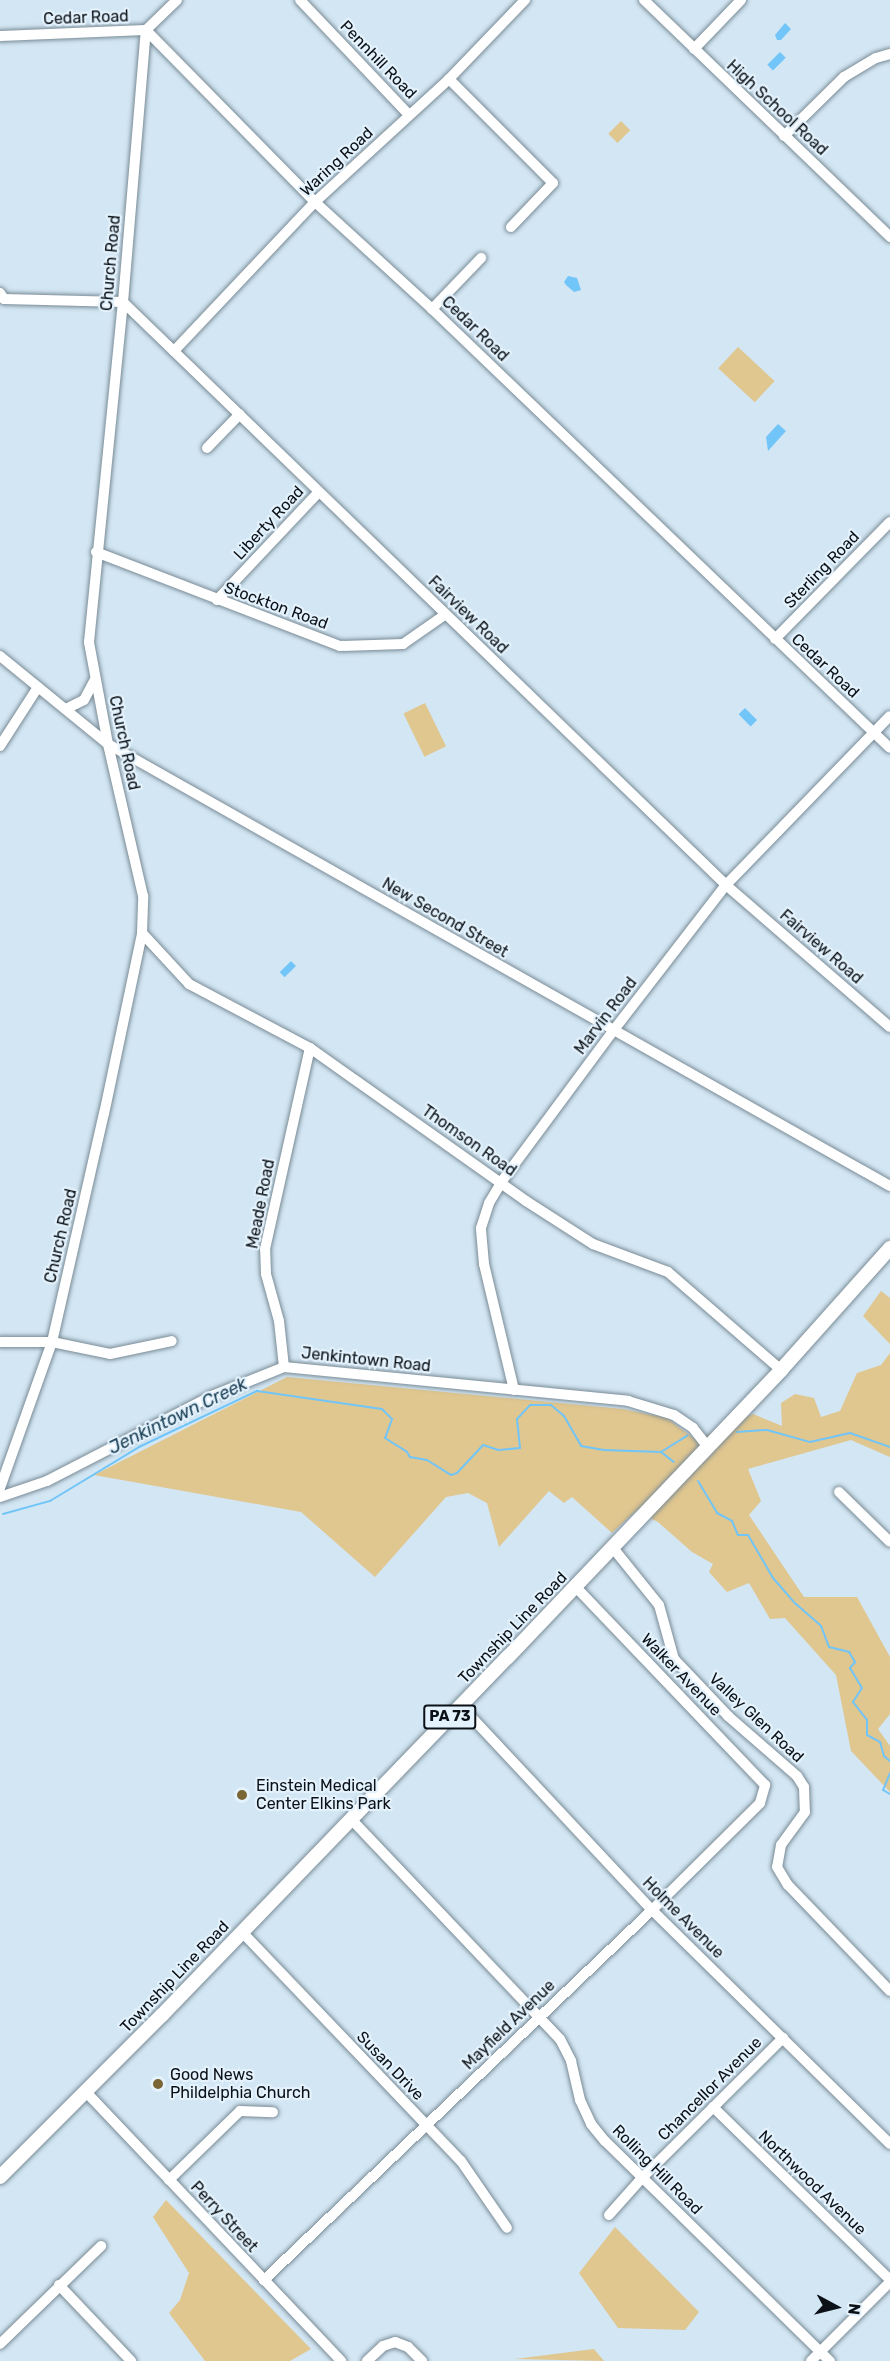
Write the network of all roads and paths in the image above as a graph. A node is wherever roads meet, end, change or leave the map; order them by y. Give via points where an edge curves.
1 (177, 0) edge
2 (300, 0) edge
3 (525, 0) edge
4 (644, 0) edge
5 (741, 0) edge
6 (146, 30) junction
7 (0, 36) edge
8 (694, 49) junction
9 (890, 54) edge
10 (449, 79) junction
11 (410, 115) junction
12 (784, 136) junction
13 (315, 202) junction
14 (511, 227) dead end
15 (890, 237) edge
16 (481, 258) dead end
17 (0, 293) edge
18 (123, 303) junction
19 (432, 309) junction
20 (174, 351) junction
21 (240, 414) junction
22 (207, 448) dead end
23 (318, 493) junction
24 (890, 522) edge
25 (96, 552) junction
26 (217, 600) junction
27 (446, 614) junction
28 (775, 639) junction
29 (0, 656) edge
30 (95, 678) junction
31 (38, 687) junction
32 (66, 709) junction
33 (890, 716) edge
34 (874, 733) junction
35 (108, 744) junction
36 (0, 746) edge
37 (890, 748) edge
38 (726, 885) junction
39 (142, 933) junction
40 (890, 1027) edge
41 (613, 1030) junction
42 (310, 1048) junction
43 (502, 1181) junction
44 (890, 1186) edge
45 (890, 1248) edge
46 (172, 1341) dead end
47 (0, 1342) edge
48 (52, 1342) junction
49 (284, 1367) junction
50 (781, 1370) junction
51 (514, 1390) junction
52 (707, 1446) junction
53 (0, 1488) edge
54 (839, 1492) dead end
55 (0, 1497) edge
56 (890, 1542) edge
57 (613, 1548) junction
58 (575, 1586) junction
59 (461, 1706) junction
60 (765, 1785) joint
61 (351, 1819) junction
62 (652, 1910) junction
63 (242, 1932) junction
64 (890, 1991) edge
65 (540, 2016) junction
66 (783, 2037) junction
67 (86, 2092) junction
68 (713, 2107) junction
69 (273, 2112) dead end
70 (426, 2125) junction
71 (890, 2144) edge
72 (0, 2177) edge
73 (642, 2178) junction
74 (169, 2180) junction
75 (609, 2215) dead end
76 (507, 2228) dead end
77 (101, 2246) dead end
78 (264, 2280) junction
79 (890, 2281) edge
80 (59, 2285) junction
81 (0, 2344) edge
82 (820, 2352) junction
83 (131, 2361) edge
84 (341, 2361) edge
85 (367, 2361) edge
86 (422, 2361) edge
87 (811, 2361) edge
88 (830, 2361) edge

1 - 6 street
2 - 11 street, Pennhill Road
3 - 10 street, Waring Road
4 - 8 street, High School Road
5 - 8 street
6 - 7 street, Cedar Road
6 - 13 street, Cedar Road
6 - 18 street, Church Road
8 - 12 street, High School Road
9 - 12 street via 844,77
10 - 11 street, Waring Road
10 - 14 street via 553,183
11 - 13 street, Waring Road
12 - 15 street, High School Road
13 - 19 street, Cedar Road
13 - 20 street, Waring Road
16 - 19 street
17 - 18 street via 4,298
18 - 20 street, Fairview Road
18 - 25 street, Church Road
19 - 28 street, Cedar Road
20 - 21 street, Fairview Road
21 - 22 street
21 - 23 street, Fairview Road
23 - 26 street, Liberty Road
23 - 27 street, Fairview Road
24 - 28 street, Sterling Road
25 - 26 street, Stockton Road
25 - 30 street, Church Road via 89,642
26 - 27 street, Stockton Road via 340,646 403,644
27 - 38 street, Fairview Road
28 - 34 street, Cedar Road
29 - 31 street, New Second Street
30 - 32 street via 84,700
30 - 35 street, Church Road
31 - 32 street, New Second Street
31 - 36 street
32 - 35 street, New Second Street
33 - 34 street, Marvin Road
34 - 37 street, Cedar Road
34 - 38 street, Marvin Road
35 - 39 street, Church Road via 143,896
35 - 41 street, New Second Street
38 - 40 street, Fairview Road
38 - 41 street, Marvin Road
39 - 42 street, Thomson Road via 189,984
39 - 48 street, Church Road
41 - 43 street, Marvin Road
41 - 44 street, New Second Street
42 - 43 street, Thomson Road
42 - 49 street, Meade Road via 265,1249
43 - 50 street, Thomson Road via 593,1244 668,1272
43 - 51 street, Marvin Road via 481,1228 484,1264
45 - 50 main road, Township Line Road / PA 73
46 - 48 street via 110,1354
47 - 48 street
48 - 53 street, Church Road
49 - 51 street, Jenkintown Road
49 - 55 street, Jenkintown Road via 212,1396 47,1481
50 - 52 main road, Township Line Road / PA 73
51 - 52 street, Jenkintown Road via 628,1401 674,1414 693,1428
52 - 57 main road, Township Line Road / PA 73
54 - 56 street
57 - 58 main road, Township Line Road / PA 73
57 - 64 street, Valley Glen Road via 659,1605 674,1659 804,1787 805,1812 781,1845 777,1867 789,1885
58 - 59 main road, Township Line Road / PA 73
58 - 60 street, Walker Avenue
59 - 61 main road, Township Line Road / PA 73
59 - 62 street, Holme Avenue
60 - 62 street, Mayfield Avenue via 760,1803
61 - 63 main road, Township Line Road / PA 73
61 - 65 street, Rolling Hill Road
62 - 65 street, Mayfield Avenue
62 - 66 street, Holme Avenue
63 - 67 main road, Township Line Road / PA 73
63 - 70 street, Susan Drive
65 - 70 street, Mayfield Avenue
65 - 73 street, Rolling Hill Road via 560,2039 571,2061 580,2100 591,2124
66 - 68 street, Chancellor Avenue
66 - 71 street, Holme Avenue
67 - 72 main road, Township Line Road / PA 73
67 - 74 street, Perry Street
68 - 73 street, Chancellor Avenue
68 - 79 street, Northwood Avenue
69 - 74 street via 240,2111
70 - 76 street, Susan Drive via 460,2161
70 - 78 street, Mayfield Avenue
73 - 75 street, Chancellor Avenue
73 - 82 street, Rolling Hill Road
74 - 78 street, Perry Street
77 - 80 street
78 - 84 street, Perry Street
79 - 82 street
80 - 81 street
80 - 83 street
82 - 87 street
82 - 88 street, Rolling Hill Road
85 - 86 street via 395,2342 408,2347

